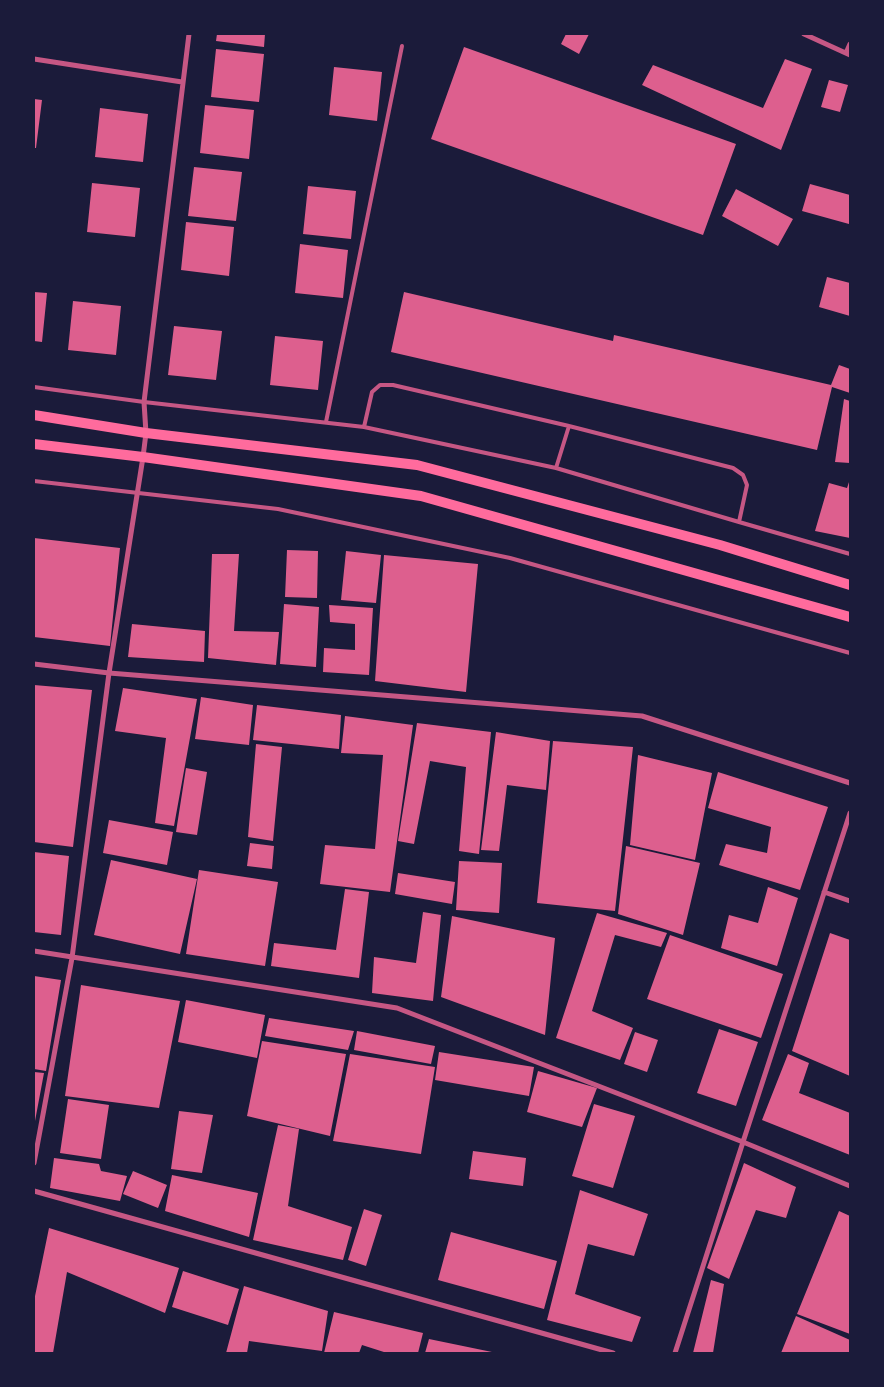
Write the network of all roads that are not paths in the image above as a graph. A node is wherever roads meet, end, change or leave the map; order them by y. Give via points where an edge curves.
1 (189, 34) edge
2 (804, 34) edge
3 (850, 44) edge
4 (402, 46) dead end
5 (848, 54) edge
6 (34, 60) edge
7 (182, 82) junction
8 (34, 388) edge
9 (144, 402) junction
10 (34, 415) edge
11 (326, 422) junction
12 (569, 426) junction
13 (364, 427) junction
14 (146, 433) junction
15 (34, 444) edge
16 (143, 457) junction
17 (556, 468) junction
18 (34, 481) edge
19 (137, 493) junction
20 (739, 522) junction
21 (850, 554) edge
22 (850, 585) edge
23 (850, 617) edge
24 (850, 653) edge
25 (34, 664) edge
26 (110, 673) junction
27 (850, 783) edge
28 (850, 813) edge
29 (824, 892) junction
30 (850, 901) edge
31 (34, 952) edge
32 (72, 958) junction
33 (742, 1142) junction
34 (34, 1163) edge
35 (850, 1186) edge
36 (34, 1191) edge
37 (612, 1353) edge
38 (676, 1353) edge

1 - 7 street
2 - 5 street
3 - 5 street
4 - 11 lane
6 - 7 street
7 - 9 street
8 - 9 lane
9 - 11 lane
9 - 14 street
10 - 14 main road
11 - 13 lane
12 - 13 lane via 393,385 380,385 372,392
12 - 17 lane
12 - 20 lane via 733,468 743,475 747,485
13 - 17 lane
14 - 16 street
14 - 22 main road via 416,465 720,545
15 - 16 main road
16 - 19 street
16 - 23 main road via 421,496
17 - 20 lane
18 - 19 lane
19 - 24 lane via 278,508 510,558
19 - 26 street
20 - 21 lane
25 - 26 street
26 - 27 street via 642,716
26 - 32 street
28 - 29 street
29 - 30 street
29 - 33 street
31 - 32 street
32 - 33 street via 398,1008
32 - 34 street
33 - 35 street
33 - 38 street
36 - 37 street

